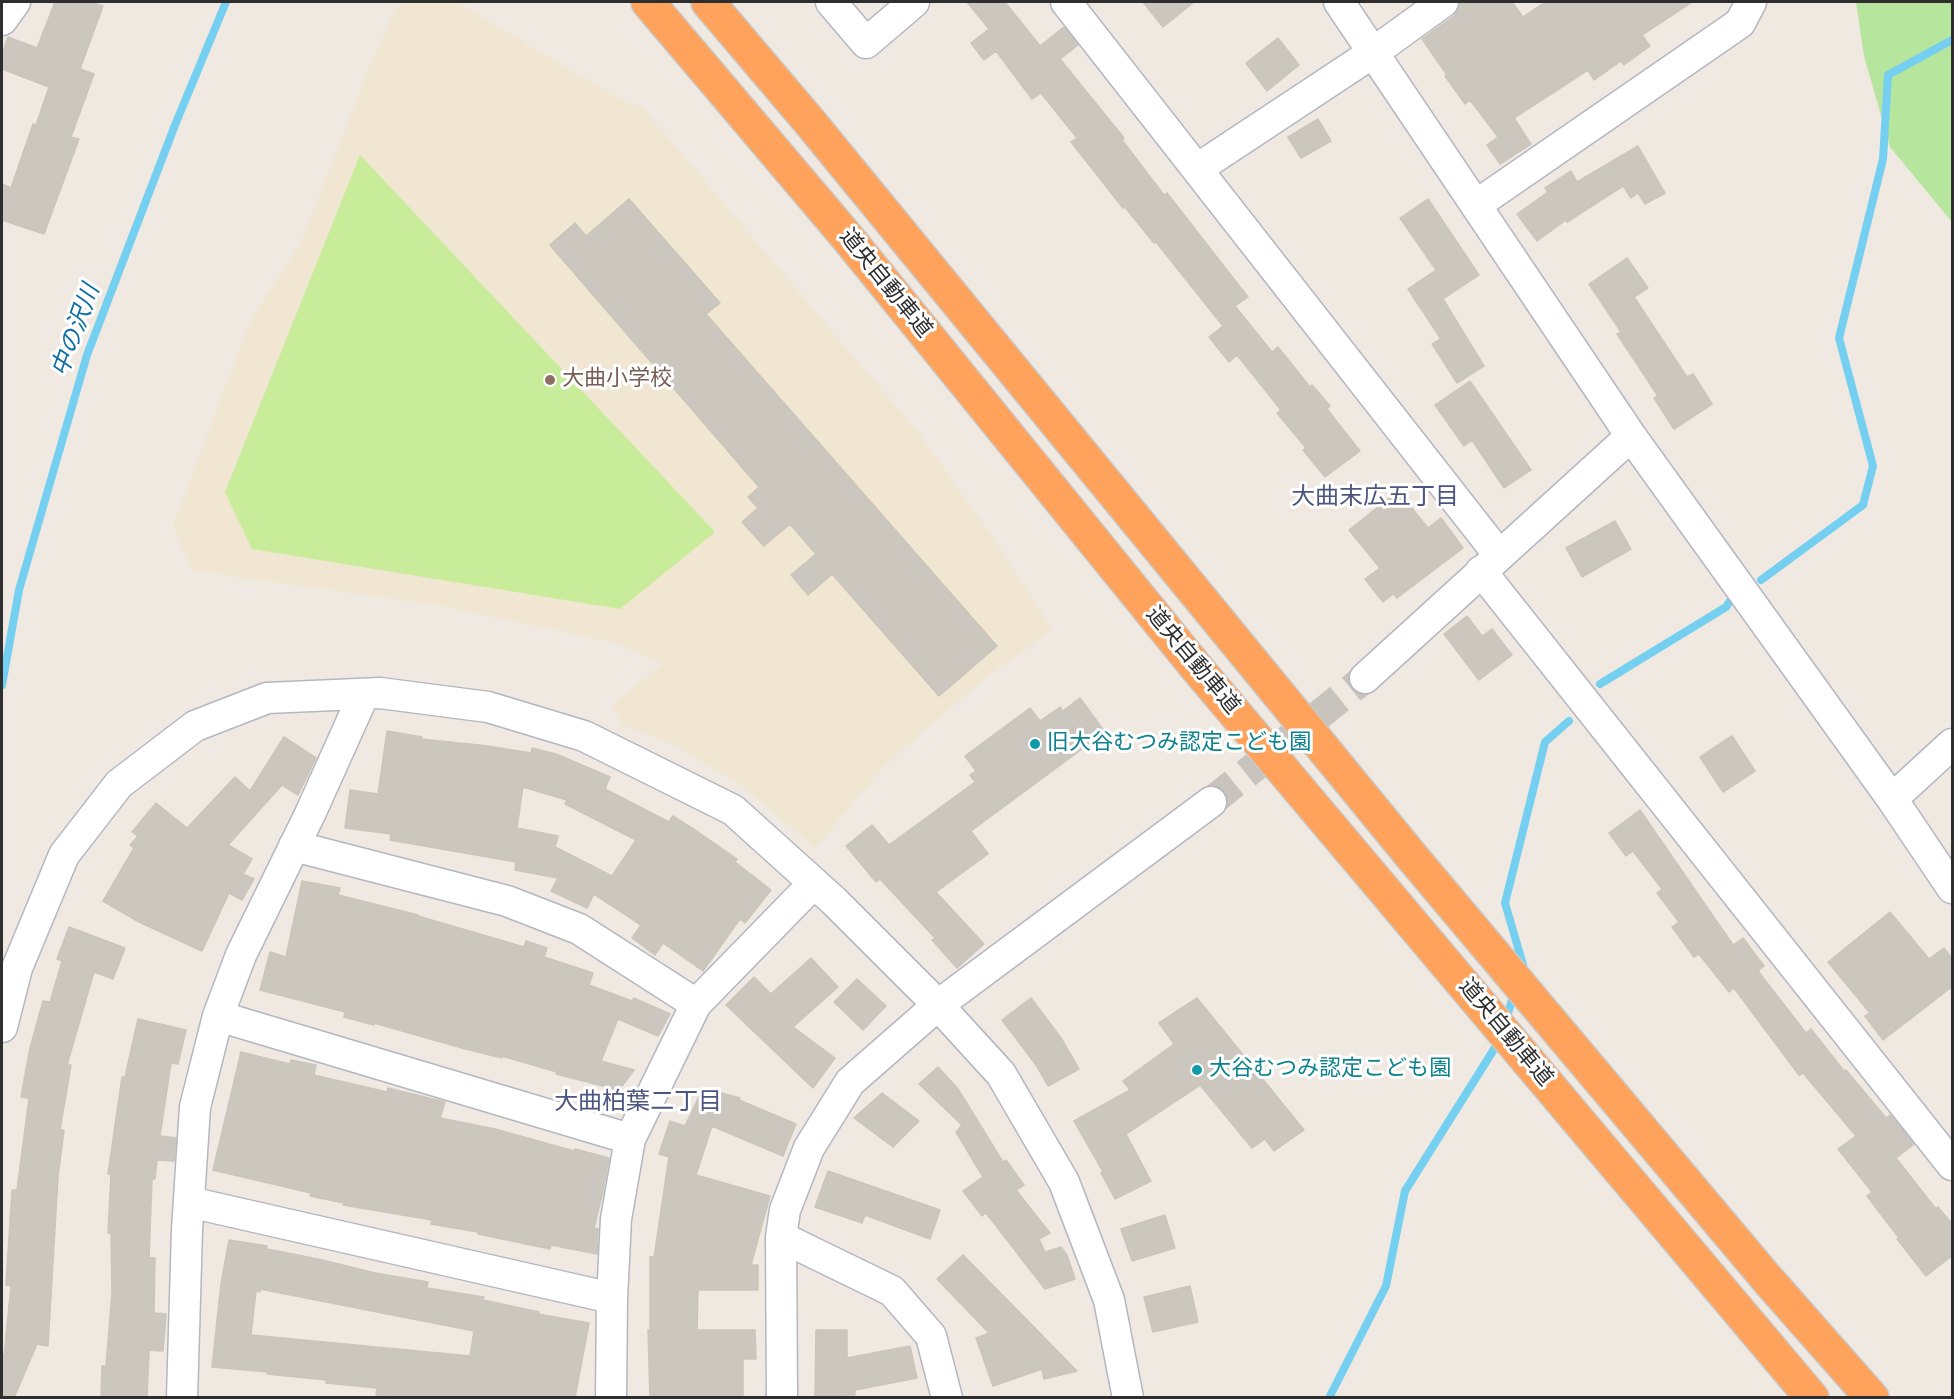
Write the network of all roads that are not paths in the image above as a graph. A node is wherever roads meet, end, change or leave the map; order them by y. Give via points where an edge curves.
1 (15, 2) edge
2 (648, 2) edge
3 (708, 2) edge
4 (831, 2) edge
5 (914, 2) edge
6 (1066, 2) edge
7 (1339, 2) edge
8 (1443, 2) edge
9 (1751, 2) edge
10 (2, 20) edge
11 (1374, 52) junction
12 (1197, 169) junction
13 (1476, 205) junction
14 (1631, 436) junction
15 (1490, 563) junction
16 (1365, 678) tunnel mouth
17 (364, 693) junction
18 (1953, 744) edge
19 (1892, 799) junction
20 (1211, 802) tunnel mouth
21 (294, 846) junction
22 (814, 883) junction
23 (1953, 888) edge
24 (696, 1004) junction
25 (938, 1005) junction
26 (218, 1016) junction
27 (2, 1027) edge
28 (630, 1138) junction
29 (1953, 1165) edge
30 (189, 1202) junction
31 (782, 1237) junction
32 (612, 1298) junction
33 (182, 1398) edge
34 (611, 1398) edge
35 (782, 1398) edge
36 (947, 1398) edge
37 (1128, 1398) edge
38 (1812, 1398) edge
39 (1872, 1398) edge

1 - 10 street
2 - 38 highway, 道央自動車道 via 854,246 1196,667
3 - 39 highway, 道央自動車道 via 1420,867
4 - 5 street via 866,44
6 - 12 street
7 - 11 street
8 - 11 street
9 - 13 street via 1740,23
11 - 12 street
11 - 13 street
12 - 15 street
13 - 14 street
14 - 15 street
14 - 19 street
15 - 16 street
15 - 29 street
17 - 21 street
17 - 22 street via 488,707 584,736 734,810
17 - 27 street via 267,698 195,726 119,784 64,855 17,968
18 - 19 street
19 - 23 street
20 - 25 street
21 - 24 street via 507,901 579,929
21 - 26 street via 241,956
22 - 24 street
22 - 25 street
24 - 28 street
25 - 31 street via 850,1082 809,1148 785,1210
25 - 37 street via 1001,1074 1064,1182 1109,1300
26 - 28 street
26 - 30 street via 195,1107
28 - 32 street via 616,1219
30 - 32 street
30 - 33 street
31 - 35 street
31 - 36 street via 892,1291 931,1336
32 - 34 street

